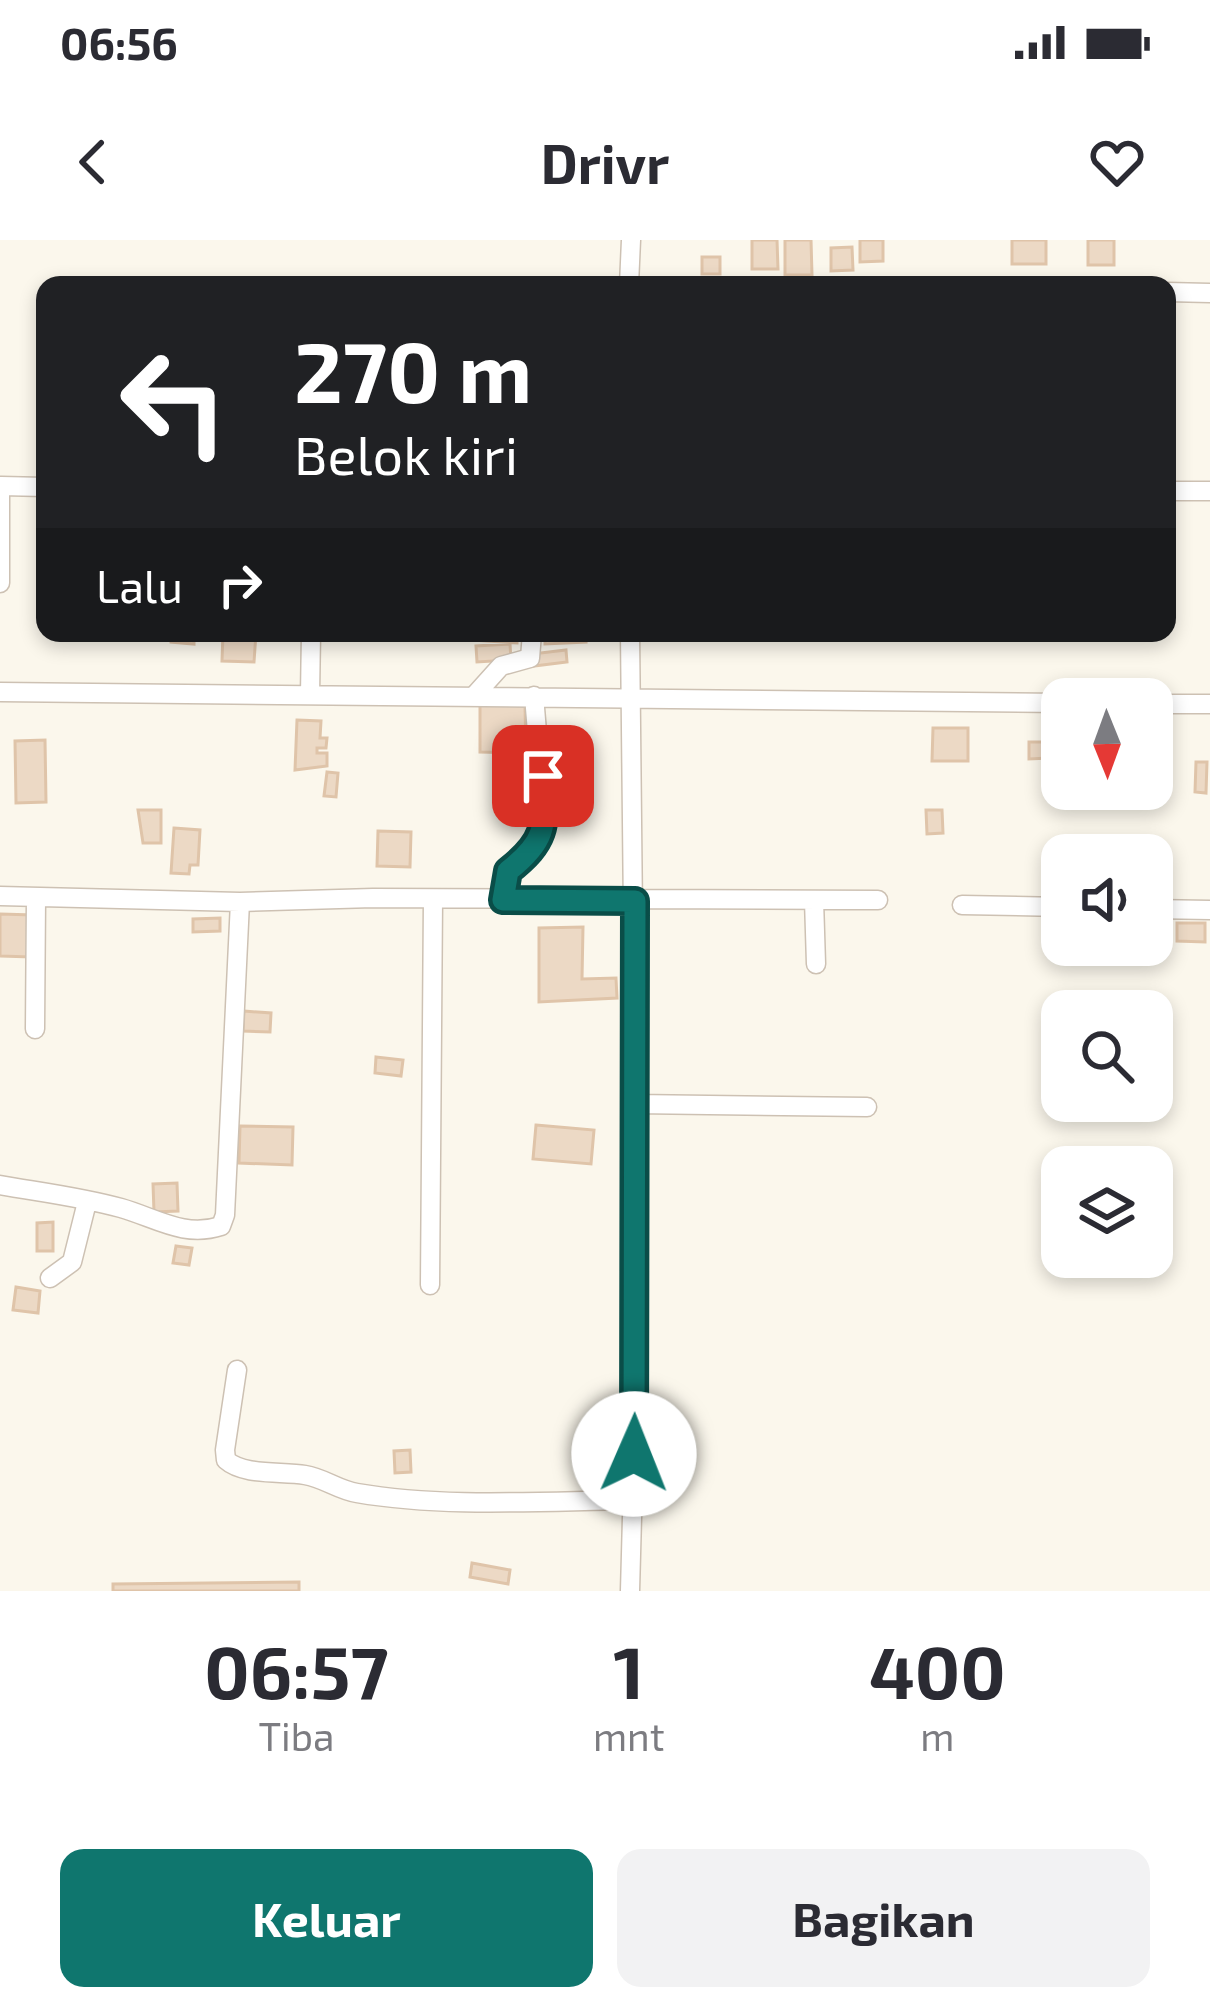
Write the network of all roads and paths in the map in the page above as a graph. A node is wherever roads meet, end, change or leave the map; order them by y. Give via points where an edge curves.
1 (631, 240) edge
2 (629, 276) edge
3 (1176, 292) edge
4 (1210, 293) edge
5 (1, 486) edge
6 (36, 487) edge
7 (1176, 491) edge
8 (1210, 491) edge
9 (0, 584) edge
10 (311, 642) edge
11 (531, 642) edge
12 (630, 642) edge
13 (0, 692) edge
14 (310, 695) junction
15 (474, 696) junction
16 (534, 696) junction
17 (629, 696) junction
18 (1041, 703) edge
19 (1173, 704) edge
20 (1210, 704) edge
21 (0, 896) edge
22 (36, 899) junction
23 (433, 899) junction
24 (503, 900) junction
25 (878, 900) dead end
26 (635, 901) junction
27 (814, 901) junction
28 (241, 902) junction
29 (962, 905) dead end
30 (1041, 907) edge
31 (1173, 909) edge
32 (1210, 910) edge
33 (816, 964) dead end
34 (35, 1029) dead end
35 (635, 1104) junction
36 (867, 1107) dead end
37 (0, 1186) edge
38 (87, 1202) junction
39 (50, 1278) dead end
40 (430, 1285) dead end
41 (237, 1370) dead end
42 (632, 1500) junction
43 (630, 1591) edge

1 - 2 street
3 - 4 street
5 - 6 street
5 - 9 street
7 - 8 street
10 - 14 street
11 - 15 street via 530,658 501,666
12 - 17 street
13 - 14 street
14 - 15 street
15 - 16 street
16 - 17 street
16 - 24 street via 544,827 508,871
17 - 18 street
17 - 26 street
19 - 20 street
21 - 22 street
22 - 28 street
22 - 34 street
23 - 24 street
23 - 28 street
23 - 40 street
24 - 26 street
25 - 27 street
26 - 27 street
26 - 35 street
27 - 33 street
28 - 38 street via 220,1226 180,1229
29 - 30 street
31 - 32 street
35 - 36 street
35 - 42 street
37 - 38 street
38 - 39 street via 73,1262
41 - 42 street via 225,1450 239,1468 309,1475 370,1495
42 - 43 street

